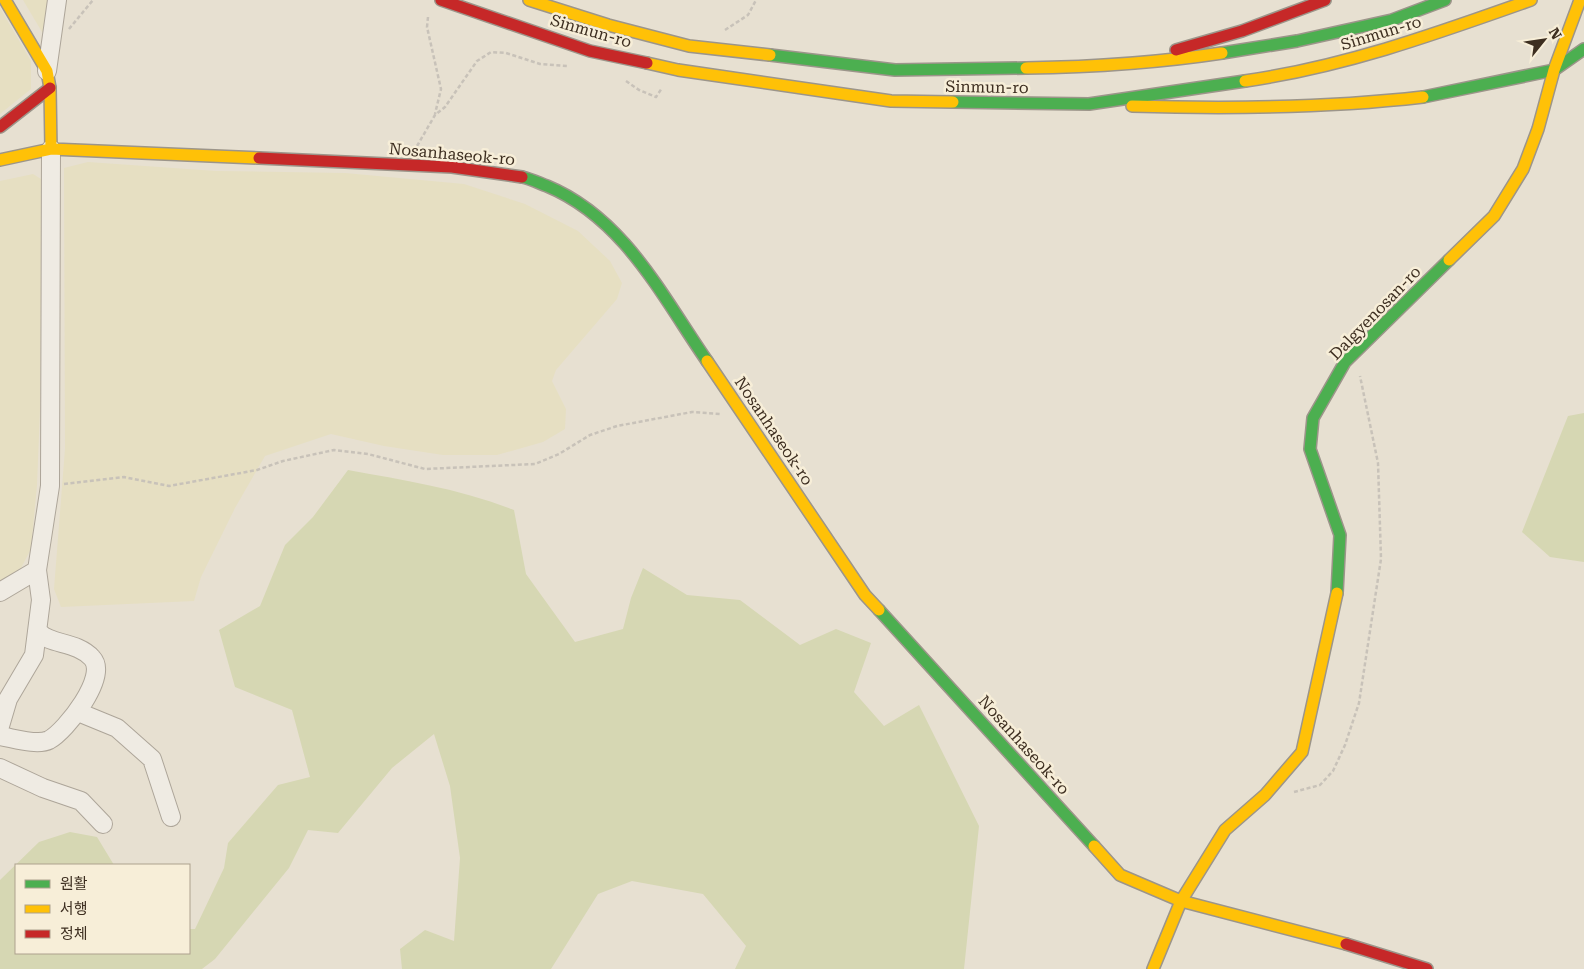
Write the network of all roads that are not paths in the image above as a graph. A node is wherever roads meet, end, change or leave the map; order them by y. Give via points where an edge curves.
1 (5, 0) edge
2 (57, 0) edge
3 (441, 0) edge
4 (529, 0) edge
5 (1325, 0) edge
6 (1445, 0) edge
7 (1531, 0) edge
8 (1580, 0) edge
9 (1584, 49) edge
10 (1122, 64) junction
11 (1554, 70) junction
12 (48, 79) junction
13 (1089, 104) junction
14 (0, 127) edge
15 (51, 149) junction
16 (0, 160) edge
17 (37, 570) junction
18 (0, 592) edge
19 (39, 632) junction
20 (78, 712) junction
21 (0, 726) edge
22 (0, 736) edge
23 (0, 768) edge
24 (171, 817) dead end
25 (103, 824) dead end
26 (1181, 901) junction
27 (1153, 969) edge
28 (1427, 969) edge

1 - 12 street
2 - 12 street
3 - 13 street, Sinmun-ro via 590,51 678,70 891,101
4 - 10 street, Sinmun-ro via 689,46 895,70 1088,68
5 - 10 street via 1242,31
6 - 10 street, Sinmun-ro via 1392,20 1297,42
7 - 13 street, Sinmun-ro via 1391,49 1300,73
8 - 11 street, Dalgyenosan-ro
9 - 11 street
11 - 13 street via 1436,95 1360,104 1198,108
11 - 26 street, Dalgyenosan-ro via 1523,169 1494,216 1345,362 1313,418 1310,449 1340,535 1339,586 1302,752 1266,795 1225,830
12 - 14 street
12 - 15 street
15 - 16 street, Nosanhaseok-ro
15 - 17 street via 50,486
15 - 26 street, Nosanhaseok-ro via 452,167 527,178 570,196 603,220 624,241 865,595 1120,875
17 - 18 street
17 - 19 street via 41,600
19 - 20 street via 43,637 73,645 94,660 96,679
19 - 21 street via 34,655 8,699
20 - 22 street via 58,733 42,742
20 - 24 street via 117,728 152,760
23 - 25 street via 81,801
26 - 27 street, Dalgyenosan-ro
26 - 28 street, Nosanhaseok-ro via 1346,944

